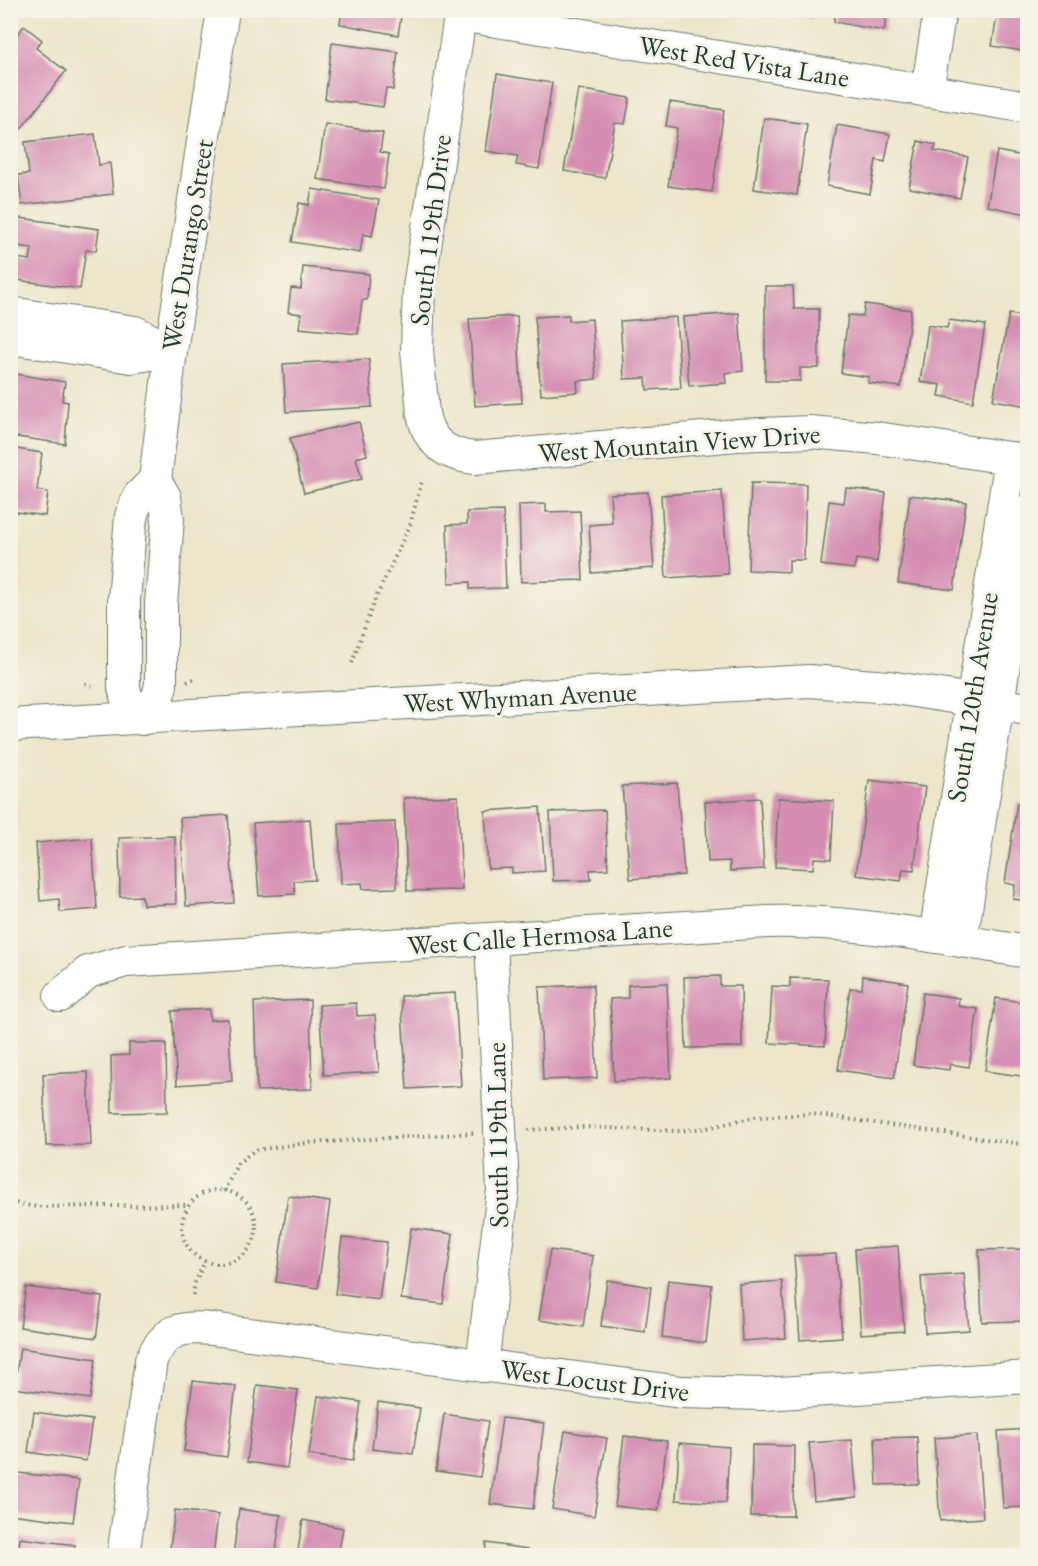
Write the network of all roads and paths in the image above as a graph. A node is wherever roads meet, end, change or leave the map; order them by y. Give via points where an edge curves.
1 (223, 10) edge
2 (940, 10) edge
3 (460, 13) edge
4 (927, 91) junction
5 (1028, 107) edge
6 (10, 313) edge
7 (10, 339) edge
8 (171, 351) junction
9 (439, 446) joint
10 (1019, 460) edge
11 (422, 480) dead end
12 (1028, 511) edge
13 (352, 663) dead end
14 (999, 704) edge
15 (142, 719) junction
16 (10, 725) edge
17 (948, 939) junction
18 (491, 940) junction
19 (1028, 952) edge
20 (60, 996) dead end
21 (502, 1130) junction
22 (1028, 1145) edge
23 (225, 1191) junction
24 (10, 1202) edge
25 (190, 1204) junction
26 (205, 1262) junction
27 (193, 1295) dead end
28 (482, 1366) junction
29 (1028, 1377) edge
30 (123, 1556) edge

1 - 8 street, West Durango Street
2 - 4 street
3 - 4 street, West Red Vista Lane
3 - 9 street, South 119th Drive via 416,319 425,425
4 - 5 street, West Red Vista Lane
6 - 8 street via 135,332
7 - 8 street via 131,357
8 - 15 street, West Durango Street via 155,480 165,497 168,519 161,685
9 - 10 street, West Mountain View Drive via 450,453 475,458 810,432
10 - 14 street, South 120th Avenue
11 - 13 path via 410,525 373,604
12 - 14 street, South 120th Avenue
14 - 15 street, West Whyman Avenue via 889,687 809,681
14 - 17 street, South 120th Avenue
15 - 16 street, West Whyman Avenue
17 - 18 street, West Calle Hermosa Lane via 872,927 796,922
17 - 19 street, West Calle Hermosa Lane
18 - 20 street, West Calle Hermosa Lane via 126,961 88,972
18 - 21 street, South 119th Lane
21 - 22 path via 693,1130 793,1113
21 - 23 path via 261,1149 243,1157
21 - 28 street, South 119th Lane via 501,1217
23 - 25 path via 205,1193
23 - 26 path via 242,1198 254,1213 254,1242 233,1262
24 - 25 path via 36,1207
25 - 26 path via 182,1222 185,1241 189,1250
26 - 27 path
28 - 29 street, West Locust Drive via 672,1392 738,1395
28 - 30 street, West Locust Drive via 212,1329 179,1330 165,1336 157,1347 149,1374

